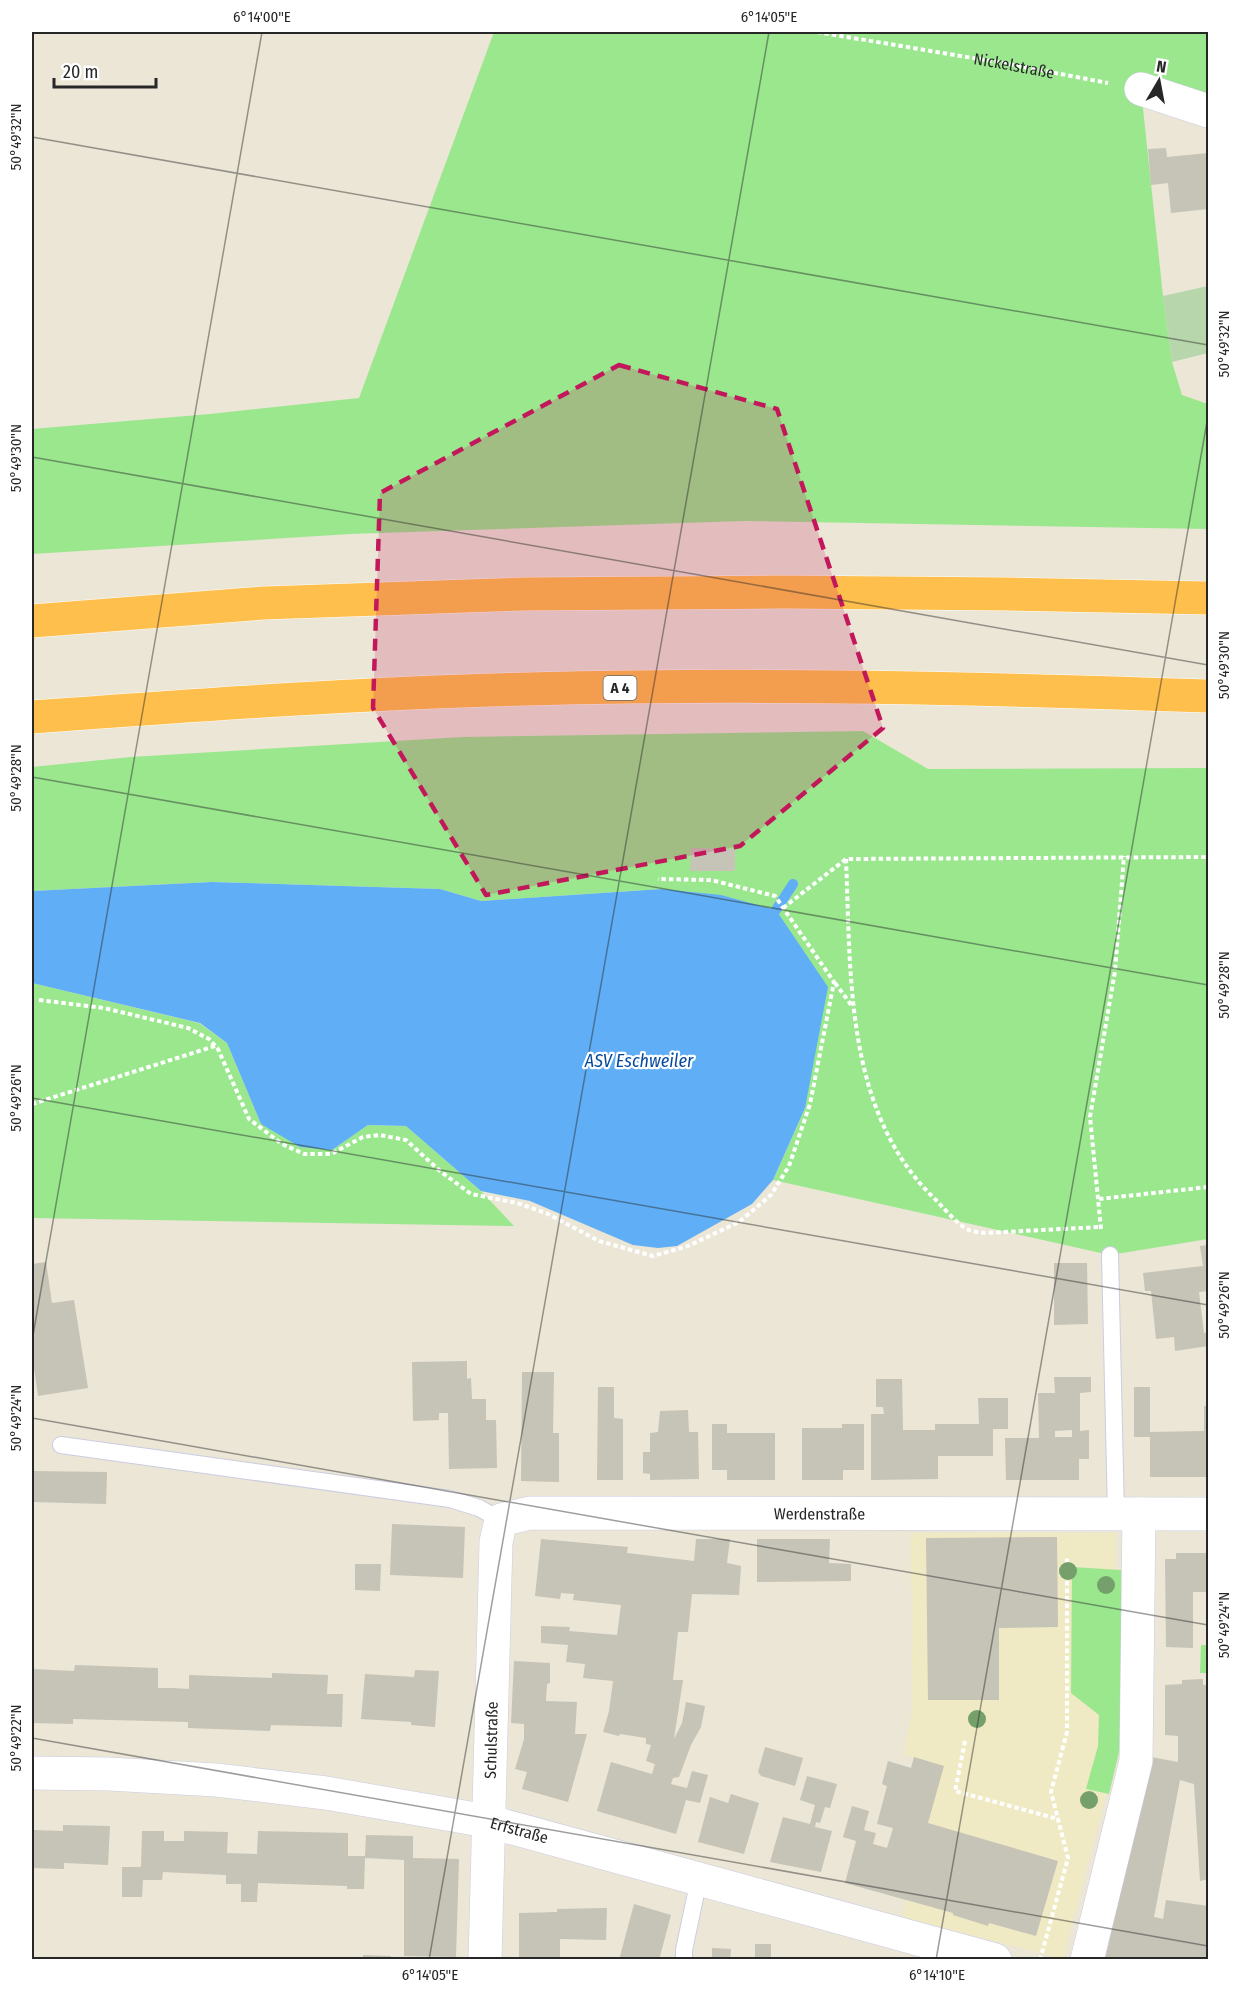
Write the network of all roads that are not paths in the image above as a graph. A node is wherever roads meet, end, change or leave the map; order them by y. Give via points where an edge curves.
1 (1141, 89) road end
2 (1209, 111) edge
3 (1209, 598) edge
4 (32, 621) edge
5 (1209, 696) edge
6 (32, 717) edge
7 (1110, 1255) road end
8 (61, 1445) dead end
9 (1127, 1514) junction
10 (1209, 1514) edge
11 (501, 1520) junction
12 (32, 1773) edge
13 (487, 1821) junction
14 (699, 1879) junction
15 (485, 1959) edge
16 (684, 1959) edge
17 (995, 1959) edge
18 (1087, 1959) edge

1 - 2 street
3 - 4 highway via 829,592 525,594 264,603
5 - 6 highway, A 4 via 780,686 527,689 271,700
7 - 9 lane
8 - 11 lane via 450,1499
9 - 10 street, Werdenstraße
9 - 11 street, Werdenstraße via 530,1514
9 - 18 street via 1136,1761
11 - 13 street, Schulstraße via 496,1542
12 - 13 street, Erfstraße via 216,1780 326,1793
13 - 14 street, Erfstraße
13 - 15 street, Schulstraße
14 - 16 lane
14 - 17 street, Erfstraße

